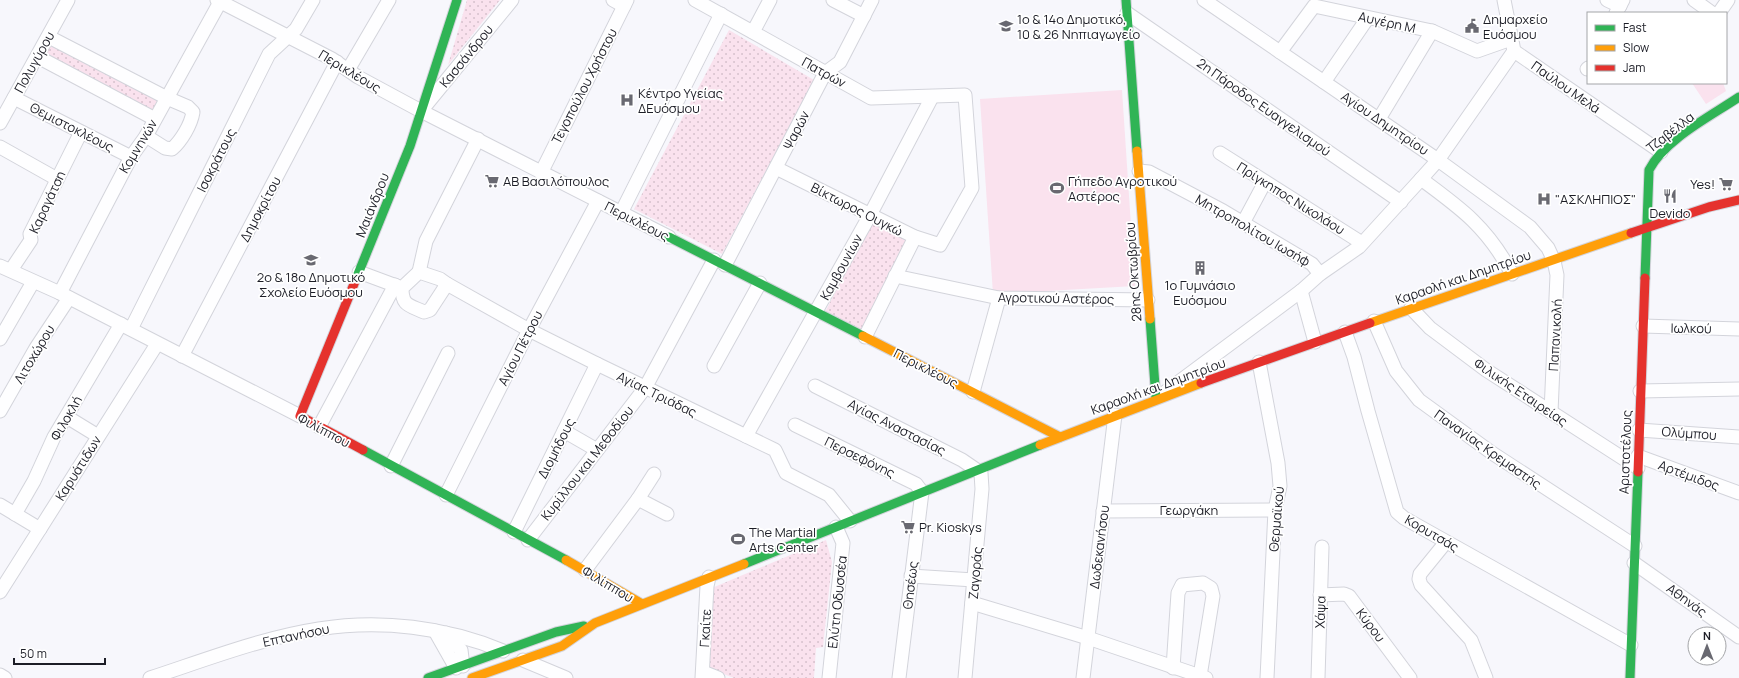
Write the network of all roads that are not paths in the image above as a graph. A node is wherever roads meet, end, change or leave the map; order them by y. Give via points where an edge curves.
1 (68, 0) edge
2 (313, 0) edge
3 (389, 0) edge
4 (457, 0) edge
5 (512, 0) edge
6 (770, 0) edge
7 (833, 0) edge
8 (872, 0) edge
9 (1204, 0) edge
10 (1504, 0) edge
11 (1607, 0) edge
12 (1694, 0) edge
13 (1728, 0) edge
14 (219, 1) edge
15 (621, 2) edge
16 (702, 2) edge
17 (236, 4) edge
18 (1620, 6) edge
19 (1126, 7) edge
20 (1711, 12) edge
21 (1720, 12) edge
22 (721, 14) junction
23 (864, 16) junction
24 (1367, 19) junction
25 (753, 32) junction
26 (1432, 32) junction
27 (290, 36) junction
28 (48, 37) junction
29 (1512, 45) junction
30 (1280, 52) junction
31 (38, 57) junction
32 (337, 62) junction
33 (348, 70) junction
34 (825, 72) junction
35 (1324, 82) junction
36 (932, 97) junction
37 (1739, 97) edge
38 (14, 98) junction
39 (167, 98) junction
40 (421, 111) junction
41 (155, 119) junction
42 (1379, 119) junction
43 (0, 123) edge
44 (81, 132) junction
45 (146, 136) junction
46 (478, 139) junction
47 (0, 148) edge
48 (1661, 152) junction
49 (1220, 153) dead end
50 (131, 157) junction
51 (1438, 160) junction
52 (776, 168) junction
53 (1139, 172) junction
54 (541, 173) junction
55 (57, 179) junction
56 (1421, 179) junction
57 (1265, 182) junction
58 (1739, 200) edge
59 (598, 201) junction
60 (1401, 202) junction
61 (621, 213) junction
62 (870, 215) junction
63 (1243, 223) junction
64 (1646, 228) junction
65 (669, 237) joint
66 (915, 237) junction
67 (1362, 243) junction
68 (940, 245) joint
69 (1554, 258) junction
70 (719, 262) junction
71 (5, 268) edge
72 (359, 272) junction
73 (419, 272) junction
74 (1320, 274) junction
75 (1512, 274) junction
76 (895, 276) junction
77 (33, 282) junction
78 (760, 283) junction
79 (447, 284) junction
80 (398, 286) junction
81 (1301, 291) junction
82 (64, 296) junction
83 (999, 298) junction
84 (1148, 300) junction
85 (1411, 308) junction
86 (816, 312) junction
87 (1374, 321) junction
88 (1643, 326) junction
89 (126, 327) junction
90 (1739, 329) edge
91 (529, 330) junction
92 (1345, 332) junction
93 (865, 337) junction
94 (0, 339) edge
95 (1315, 342) junction
96 (157, 344) junction
97 (448, 353) dead end
98 (182, 356) junction
99 (1259, 362) junction
100 (597, 364) junction
101 (714, 366) dead end
102 (815, 386) dead end
103 (645, 388) junction
104 (1739, 389) edge
105 (1640, 391) junction
106 (973, 392) junction
107 (1156, 399) junction
108 (0, 411) edge
109 (1551, 412) junction
110 (1115, 415) junction
111 (300, 416) junction
112 (67, 417) junction
113 (795, 425) dead end
114 (319, 427) junction
115 (1639, 430) junction
116 (564, 431) junction
117 (98, 436) junction
118 (746, 436) junction
119 (1060, 437) junction
120 (1739, 437) edge
121 (597, 450) junction
122 (1638, 462) junction
123 (391, 466) junction
124 (977, 470) junction
125 (654, 474) dead end
126 (922, 492) junction
127 (1739, 493) edge
128 (446, 495) junction
129 (638, 499) junction
130 (0, 505) edge
131 (1274, 510) junction
132 (1104, 511) junction
133 (15, 514) junction
134 (667, 514) dead end
135 (850, 521) junction
136 (836, 527) junction
137 (40, 529) junction
138 (514, 532) junction
139 (528, 540) junction
140 (1446, 542) junction
141 (1635, 546) junction
142 (1322, 547) dead end
143 (1634, 563) junction
144 (585, 570) junction
145 (911, 576) junction
146 (709, 577) junction
147 (974, 580) junction
148 (1, 588) edge
149 (1320, 594) junction
150 (972, 603) junction
151 (642, 604) junction
152 (595, 624) junction
153 (441, 632) junction
154 (1088, 638) junction
155 (1739, 638) edge
156 (1631, 645) junction
157 (503, 651) junction
158 (523, 660) junction
159 (1173, 668) junction
160 (461, 672) edge
161 (0, 675) edge
162 (702, 675) edge
163 (1203, 677) edge
164 (5, 678) edge
165 (150, 678) edge
166 (428, 678) edge
167 (472, 678) edge
168 (566, 678) edge
169 (718, 678) edge
170 (829, 678) edge
171 (899, 678) edge
172 (965, 678) edge
173 (1083, 678) edge
174 (1267, 678) edge
175 (1318, 678) edge
176 (1410, 678) edge
177 (1486, 678) edge
178 (1630, 678) edge

1 - 28 street, Πολυγύρου
2 - 27 street, Ισοκράτους
3 - 33 street
4 - 40 main road, Μαιάνδρου
5 - 40 street, Κασσάνδρου
6 - 25 street
7 - 23 street
8 - 23 street, Ψαρών
9 - 30 street, Αγίου Δημητρίου
10 - 29 street
11 - 18 street
12 - 20 street
13 - 21 street
14 - 17 street, Περικλέους
14 - 39 street, Κομνηνών
15 - 54 street, Τεγοπούλου Χρήστου
16 - 22 street, Πατρών
17 - 27 street, Περικλέους
19 - 53 main road, 28ης Οκτωβρίου
19 - 60 street, 2η Πάροδος Ευαγγελισμού
22 - 25 street, Πατρών
22 - 61 street
23 - 34 street, Ψαρών via 840,62
24 - 26 street, Αυγέρη Μ
24 - 30 street, Αυγέρη Μ via 1314,6
24 - 35 street
25 - 34 street, Πατρών
26 - 29 street, Αυγέρη Μ via 1477,51
26 - 42 street
27 - 32 street, Περικλέους
27 - 89 street, Ισοκράτους via 269,54
28 - 31 street, Πολυγύρου
28 - 39 street
29 - 48 street, Παύλου Μελά
29 - 51 street
30 - 35 street, Αγίου Δημητρίου
31 - 38 street, Πολυγύρου
31 - 41 street
32 - 33 street, Περικλέους
32 - 98 street, Δημοκρίτου
33 - 40 street, Περικλέους
34 - 36 street, Πατρών via 871,98
34 - 52 street, Ψαρών
35 - 42 street, Αγίου Δημητρίου
36 - 62 street, Καμβουνίων
36 - 68 street, Πατρών via 966,95 972,188
37 - 48 main road, Τζαβέλλα
38 - 43 street, Πολυγύρου
38 - 44 street, Θεμιστοκλέους
39 - 41 street, Κομνηνών
39 - 45 street via 188,107 192,112 192,119 172,149 165,148
40 - 46 street, Περικλέους
40 - 72 main road, Μαιάνδρου via 410,146
41 - 45 street, Κομνηνών
42 - 51 street, Αγίου Δημητρίου
44 - 50 street, Θεμιστοκλέους
44 - 55 street, Καραγάτση
45 - 50 street, Κομνηνών
46 - 54 street, Περικλέους
46 - 73 street via 426,241
47 - 55 street
48 - 64 main road, Τζαβέλλα via 1652,161 1649,170
49 - 57 street, Πρίγκηπος Νικολάου
50 - 82 street, Κομνηνών
51 - 56 street
51 - 69 street, Αγίου Δημητρίου via 1530,227 1542,239
52 - 62 street, Βίκτωρος Ουγκώ
52 - 70 street, Ψαρών
53 - 63 street, Μητροπολίτου Ιωσήφ via 1149,172
53 - 84 main road, 28ης Οκτωβρίου
54 - 59 street, Περικλέους
55 - 71 street, Καραγάτση via 30,234 31,240
56 - 60 street
56 - 75 street via 1482,229 1500,251
57 - 63 street
57 - 67 street, Πρίγκηπος Νικολάου
58 - 64 main road, Καραολή και Δημητρίου
59 - 61 street, Περικλέους
59 - 91 street, Αγίου Πέτρου
60 - 67 street
61 - 65 street, Περικλέους
62 - 66 street, Βίκτωρος Ουγκώ
62 - 86 street, Καμβουνίων
63 - 74 street, Μητροπολίτου Ιωσήφ via 1312,264
64 - 69 main road, Καραολή και Δημητρίου
64 - 88 main road, Αριστοτέλους
65 - 70 main road, Περικλέους
66 - 68 street, Βίκτωρος Ουγκώ
66 - 76 street
67 - 74 street
69 - 75 main road, Καραολή και Δημητρίου
69 - 109 street, Παπανικολή via 1557,281
70 - 78 main road, Περικλέους
70 - 103 street, Κυρίλλου και Μεθοδίου
71 - 77 street, Φιλίππου
72 - 80 street
72 - 111 main road, Μαιάνδρου
73 - 79 street
73 - 80 street
74 - 81 street
75 - 85 main road, Καραολή και Δημητρίου
76 - 83 street, Αγροτικού Αστέρος
76 - 93 street
77 - 82 street, Φιλίππου
77 - 94 street
78 - 86 main road, Περικλέους
78 - 101 street
79 - 80 street via 430,310 424,312 406,304
79 - 91 street, Αγίας Τριάδας
80 - 114 street
81 - 95 street
81 - 107 street
82 - 89 street, Φιλίππου
82 - 108 street, Λιτοχώρου
83 - 84 street, Αγροτικού Αστέρος
83 - 106 street
84 - 107 main road, 28ης Οκτωβρίου
85 - 87 main road, Καραολή και Δημητρίου
85 - 109 street, Φιλικής Εταιρείας via 1438,335
86 - 93 main road, Περικλέους
86 - 118 street, Καμβουνίων
87 - 92 main road, Καραολή και Δημητρίου
87 - 141 street, Παναγίας Κρεμαστής via 1396,371 1419,400 1492,453
88 - 90 street, Ιωλκού
88 - 105 main road, Αριστοτέλους
89 - 96 street, Φιλίππου
89 - 112 street, Φιλοκλή
91 - 100 street, Αγίας Τριάδας
91 - 128 street, Αγίου Πέτρου
92 - 95 main road, Καραολή και Δημητρίου
92 - 140 street, Κορυτσάς via 1396,510 1404,518
93 - 106 main road, Περικλέους
95 - 99 main road, Καραολή και Δημητρίου
96 - 98 street, Φιλίππου
96 - 117 street, Καρυάτιδων
97 - 123 street
98 - 111 street, Φιλίππου
99 - 107 main road, Καραολή και Δημητρίου
99 - 131 street, Θερμαϊκού via 1278,463 1280,486
100 - 103 street, Αγίας Τριάδας
100 - 116 street, Διομήδους
102 - 124 street, Αγίας Αναστασίας
103 - 118 street, Αγίας Τριάδας
103 - 121 street, Κυρίλλου και Μεθοδίου
104 - 105 street
105 - 115 main road, Αριστοτέλους
106 - 119 main road, Περικλέους
107 - 110 main road, Καραολή και Δημητρίου
109 - 122 street, Φιλικής Εταιρείας
110 - 119 main road, Καραολή και Δημητρίου
110 - 132 street, Δωδεκανήσου
111 - 114 main road, Φιλίππου
112 - 117 street
112 - 133 street, Φιλοκλή via 54,437 34,481
113 - 126 street, Περσεφόνης via 916,484
114 - 123 main road, Φιλίππου
115 - 120 street, Ολύμπου
115 - 122 main road, Αριστοτέλους
116 - 121 street
116 - 138 street, Διομήδους
117 - 137 street, Καρυάτιδων
118 - 135 street, Αγίας Τριάδας via 775,450 786,472 829,495
119 - 124 main road, Καραολή και Δημητρίου
121 - 139 street, Κυρίλλου και Μεθοδίου
122 - 127 street, Αρτέμιδος
122 - 141 main road, Αριστοτέλους
123 - 128 main road, Φιλίππου
124 - 126 main road, Καραολή και Δημητρίου
124 - 147 street, Ζαγοράς via 981,474 982,482
125 - 129 street
126 - 135 main road, Καραολή και Δημητρίου
126 - 145 street, Θησέως
128 - 138 main road, Φιλίππου
129 - 134 street
129 - 144 street
130 - 133 street
131 - 132 street, Γεωργάκη
131 - 174 street, Θερμαϊκού
132 - 154 street, Δωδεκανήσου
133 - 137 street
135 - 136 main road, Καραολή και Δημητρίου
136 - 146 main road, Καραολή και Δημητρίου
136 - 170 street, Ελύτη Οδυσσέα via 842,543
137 - 148 street, Καρυάτιδων
138 - 139 main road, Φιλίππου
139 - 144 main road, Φιλίππου
140 - 156 street, Κορυτσάς
140 - 177 street via 1420,574 1419,579 1421,585 1471,640
141 - 143 main road, Αριστοτέλους
142 - 149 street, Χάψα
143 - 155 street, Αθηνάς
143 - 156 main road, Αριστοτέλους
144 - 151 main road, Φιλίππου
145 - 147 street
145 - 171 street, Θησέως
146 - 151 main road, Καραολή και Δημητρίου
146 - 162 street, Γκαίτε
147 - 150 street, Ζαγοράς
149 - 175 street, Χάψα
149 - 176 street, Κύρου via 1349,596
150 - 154 street
150 - 172 street, Ζαγοράς
151 - 152 main road, Καραολή και Δημητρίου
152 - 157 main road, Καραολή και Δημητρίου via 556,632
152 - 158 main road, Καραολή και Δημητρίου via 562,646
153 - 157 street, Επτανήσου via 475,640
153 - 160 street via 454,639 461,650
153 - 165 street, Επτανήσου via 377,626 320,628 262,642
154 - 159 street
154 - 173 street, Δωδεκανήσου
156 - 178 main road, Αριστοτέλους
157 - 158 main road, Επτανήσου
157 - 160 main road, Καραολή και Δημητρίου
158 - 167 main road, Καραολή και Δημητρίου
158 - 168 street, Επτανήσου
159 - 163 street
159 - 163 street via 1178,593 1182,585 1203,583 1211,588 1213,596
160 - 166 main road, Καραολή και Δημητρίου
161 - 164 street
162 - 169 street

